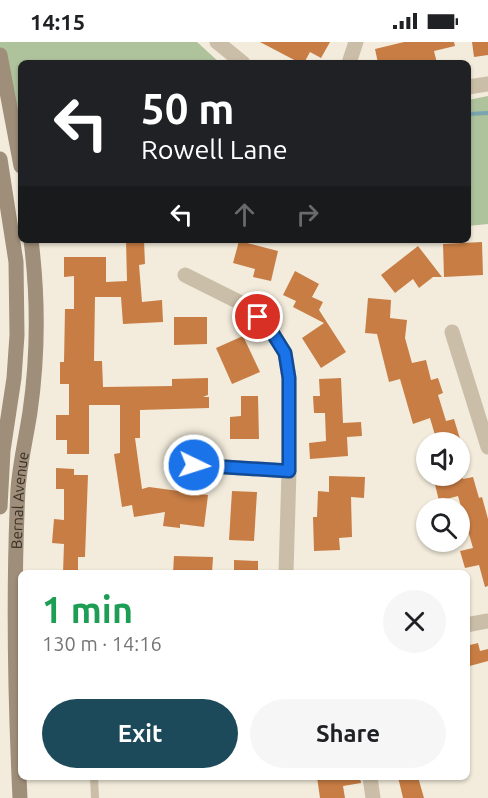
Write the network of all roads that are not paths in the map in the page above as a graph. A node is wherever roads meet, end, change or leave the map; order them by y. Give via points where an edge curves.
1 (217, 42) edge
2 (356, 42) edge
3 (0, 55) edge
4 (239, 60) edge
5 (350, 60) edge
6 (488, 84) edge
7 (471, 87) edge
8 (18, 150) edge
9 (0, 159) edge
10 (31, 243) edge
11 (185, 275) dead end
12 (452, 332) dead end
13 (488, 447) edge
14 (178, 450) dead end
15 (289, 471) junction
16 (0, 507) edge
17 (286, 570) edge
18 (488, 621) edge
19 (470, 624) edge
20 (18, 681) edge
21 (20, 780) edge
22 (94, 780) edge
23 (370, 780) edge
24 (20, 798) edge
25 (95, 798) edge
26 (373, 798) edge

1 - 4 street
2 - 5 street
3 - 8 main road
6 - 7 street
9 - 16 main road, Bernal Avenue via 16,262 13,387 3,451
10 - 20 main road, Bernal Avenue via 36,333 19,487
11 - 15 street via 245,304 270,329 285,353 289,378
12 - 13 street
14 - 15 street via 194,465
15 - 17 street
18 - 19 street
21 - 24 main road, Bernal Avenue
22 - 25 lane
23 - 26 street

